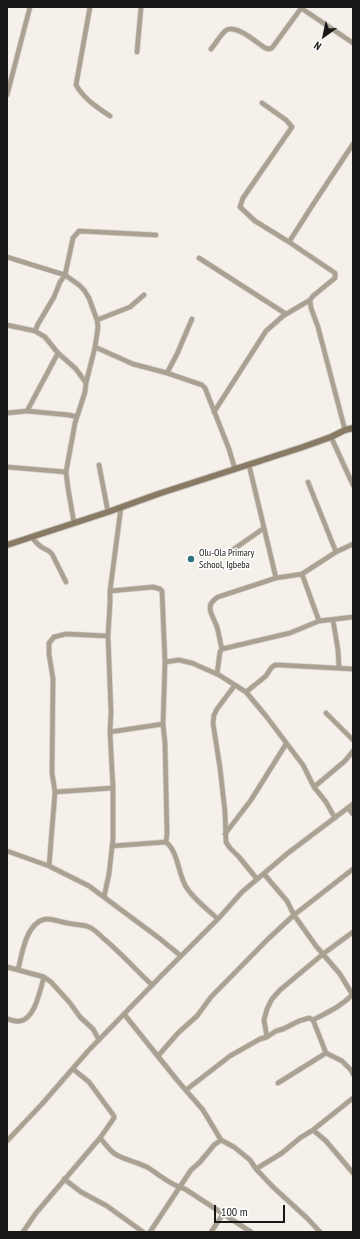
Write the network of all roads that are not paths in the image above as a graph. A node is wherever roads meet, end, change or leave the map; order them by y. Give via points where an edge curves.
1 (30, 7) edge
2 (90, 7) edge
3 (141, 7) edge
4 (301, 7) edge
5 (353, 43) edge
6 (211, 49) dead end
7 (137, 52) dead end
8 (7, 95) edge
9 (262, 103) dead end
10 (110, 116) dead end
11 (353, 144) edge
12 (156, 235) dead end
13 (289, 242) junction
14 (7, 257) edge
15 (199, 258) dead end
16 (65, 275) junction
17 (144, 295) dead end
18 (310, 300) junction
19 (286, 314) junction
20 (192, 319) dead end
21 (97, 320) junction
22 (7, 325) edge
23 (35, 331) junction
24 (95, 347) junction
25 (58, 353) junction
26 (167, 373) junction
27 (86, 383) junction
28 (27, 411) junction
29 (214, 412) junction
30 (7, 413) edge
31 (77, 417) junction
32 (353, 428) edge
33 (345, 430) junction
34 (331, 437) junction
35 (99, 464) dead end
36 (249, 465) junction
37 (7, 467) edge
38 (235, 469) junction
39 (66, 472) junction
40 (308, 482) dead end
41 (353, 485) edge
42 (121, 508) junction
43 (108, 512) junction
44 (74, 523) junction
45 (264, 528) junction
46 (32, 537) junction
47 (353, 544) edge
48 (7, 545) edge
49 (234, 549) dead end
50 (336, 552) junction
51 (302, 574) junction
52 (276, 578) junction
53 (66, 582) dead end
54 (110, 592) junction
55 (353, 617) edge
56 (333, 620) junction
57 (319, 621) junction
58 (108, 636) junction
59 (222, 649) junction
60 (165, 662) junction
61 (339, 668) junction
62 (353, 669) edge
63 (217, 674) junction
64 (235, 685) junction
65 (246, 692) junction
66 (326, 713) dead end
67 (163, 724) junction
68 (110, 732) junction
69 (353, 740) edge
70 (286, 744) junction
71 (353, 751) edge
72 (314, 787) junction
73 (113, 788) junction
74 (55, 792) junction
75 (353, 804) edge
76 (348, 808) junction
77 (353, 814) edge
78 (335, 818) junction
79 (225, 834) junction
80 (166, 842) junction
81 (112, 846) junction
82 (7, 851) edge
83 (49, 866) junction
84 (353, 869) edge
85 (264, 874) junction
86 (257, 879) junction
87 (104, 897) junction
88 (294, 915) junction
89 (218, 919) junction
90 (353, 932) edge
91 (323, 954) junction
92 (181, 956) junction
93 (7, 967) edge
94 (18, 970) junction
95 (44, 977) junction
96 (152, 985) junction
97 (352, 994) edge
98 (124, 1014) junction
99 (7, 1019) edge
100 (313, 1020) junction
101 (267, 1037) junction
102 (99, 1040) junction
103 (326, 1053) junction
104 (158, 1056) junction
105 (73, 1069) junction
106 (353, 1074) edge
107 (278, 1083) dead end
108 (186, 1090) junction
109 (353, 1098) edge
110 (313, 1130) junction
111 (100, 1138) junction
112 (221, 1140) junction
113 (7, 1141) edge
114 (256, 1169) junction
115 (353, 1173) edge
116 (64, 1180) junction
117 (179, 1188) junction
118 (223, 1214) junction
119 (23, 1232) edge
120 (143, 1232) edge
121 (150, 1232) edge
122 (211, 1232) edge
123 (251, 1232) edge
124 (320, 1232) edge

1 - 8 street
2 - 10 street via 76,85 90,102
3 - 7 street
4 - 5 street
4 - 6 street via 272,48 264,48 232,28 226,30
9 - 13 street via 292,127 243,198 240,207 256,221
11 - 13 street
12 - 16 street via 79,231 73,238
13 - 18 street via 335,275
14 - 16 street
15 - 19 street
16 - 21 street via 84,290
16 - 23 street
17 - 21 street via 130,306
18 - 19 street
18 - 33 street
19 - 29 street via 266,332
20 - 26 street
21 - 24 street
22 - 23 street
23 - 25 street via 45,337
24 - 26 street via 133,364
24 - 27 street
25 - 27 street via 76,369
25 - 28 street
26 - 29 street via 206,388
27 - 31 street
28 - 30 street
28 - 31 street
29 - 38 street
31 - 39 street
32 - 33 street
33 - 34 street
34 - 36 street
34 - 41 street
35 - 43 street
36 - 38 street
36 - 45 street
37 - 39 street
38 - 42 street
39 - 44 street
40 - 50 street
42 - 43 street
42 - 54 street
43 - 44 street
44 - 46 street
45 - 49 street
45 - 52 street
46 - 48 street
46 - 53 street via 37,544 50,551
47 - 50 street
50 - 51 street
51 - 52 street
51 - 57 street
52 - 59 street via 212,601 210,611
54 - 58 street
54 - 60 street via 160,588
55 - 56 street
56 - 57 street
56 - 61 street
57 - 59 street via 290,633
58 - 68 street
58 - 74 street via 66,634 54,637 49,643 54,683 52,773
59 - 63 street
60 - 63 street via 179,660 192,663
60 - 67 street
61 - 62 street
61 - 65 street via 275,665
63 - 64 street
64 - 65 street
64 - 79 street via 214,715
65 - 70 street
66 - 69 street
67 - 68 street
67 - 80 street
68 - 73 street
70 - 72 street via 303,765
70 - 79 street via 251,800
71 - 72 street
72 - 78 street
73 - 74 street
73 - 81 street
74 - 83 street
75 - 76 street
76 - 77 street
76 - 78 street
78 - 85 street
79 - 86 street via 230,848
80 - 81 street
80 - 89 street via 171,846 188,890
81 - 87 street
82 - 83 street
83 - 87 street via 89,886
84 - 88 street
85 - 86 street
85 - 88 street via 287,901
86 - 89 street
87 - 92 street
88 - 91 street
88 - 104 street via 211,997 197,1016
89 - 92 street
90 - 91 street
91 - 97 street via 340,974
91 - 101 street via 272,999 264,1020
92 - 96 street
93 - 94 street
94 - 95 street
94 - 96 street via 25,942 34,925 51,919 88,926
95 - 99 street via 35,1006 28,1017 21,1021
95 - 102 street via 93,1029
96 - 98 street
97 - 100 street via 333,1010
98 - 102 street
98 - 104 street
100 - 101 street via 309,1018 299,1021
100 - 103 street
101 - 108 street via 230,1056
102 - 105 street
103 - 106 street via 342,1061
103 - 107 street
104 - 108 street
105 - 111 street via 89,1082 114,1116
105 - 113 street
108 - 112 street via 203,1110
109 - 110 street
110 - 114 street
110 - 115 street via 326,1141
111 - 116 street
111 - 117 street via 114,1153 137,1162
112 - 114 street via 250,1160
112 - 117 street via 191,1170
114 - 124 street
116 - 119 street
116 - 120 street
117 - 118 street
117 - 121 street
118 - 122 street
118 - 123 street

